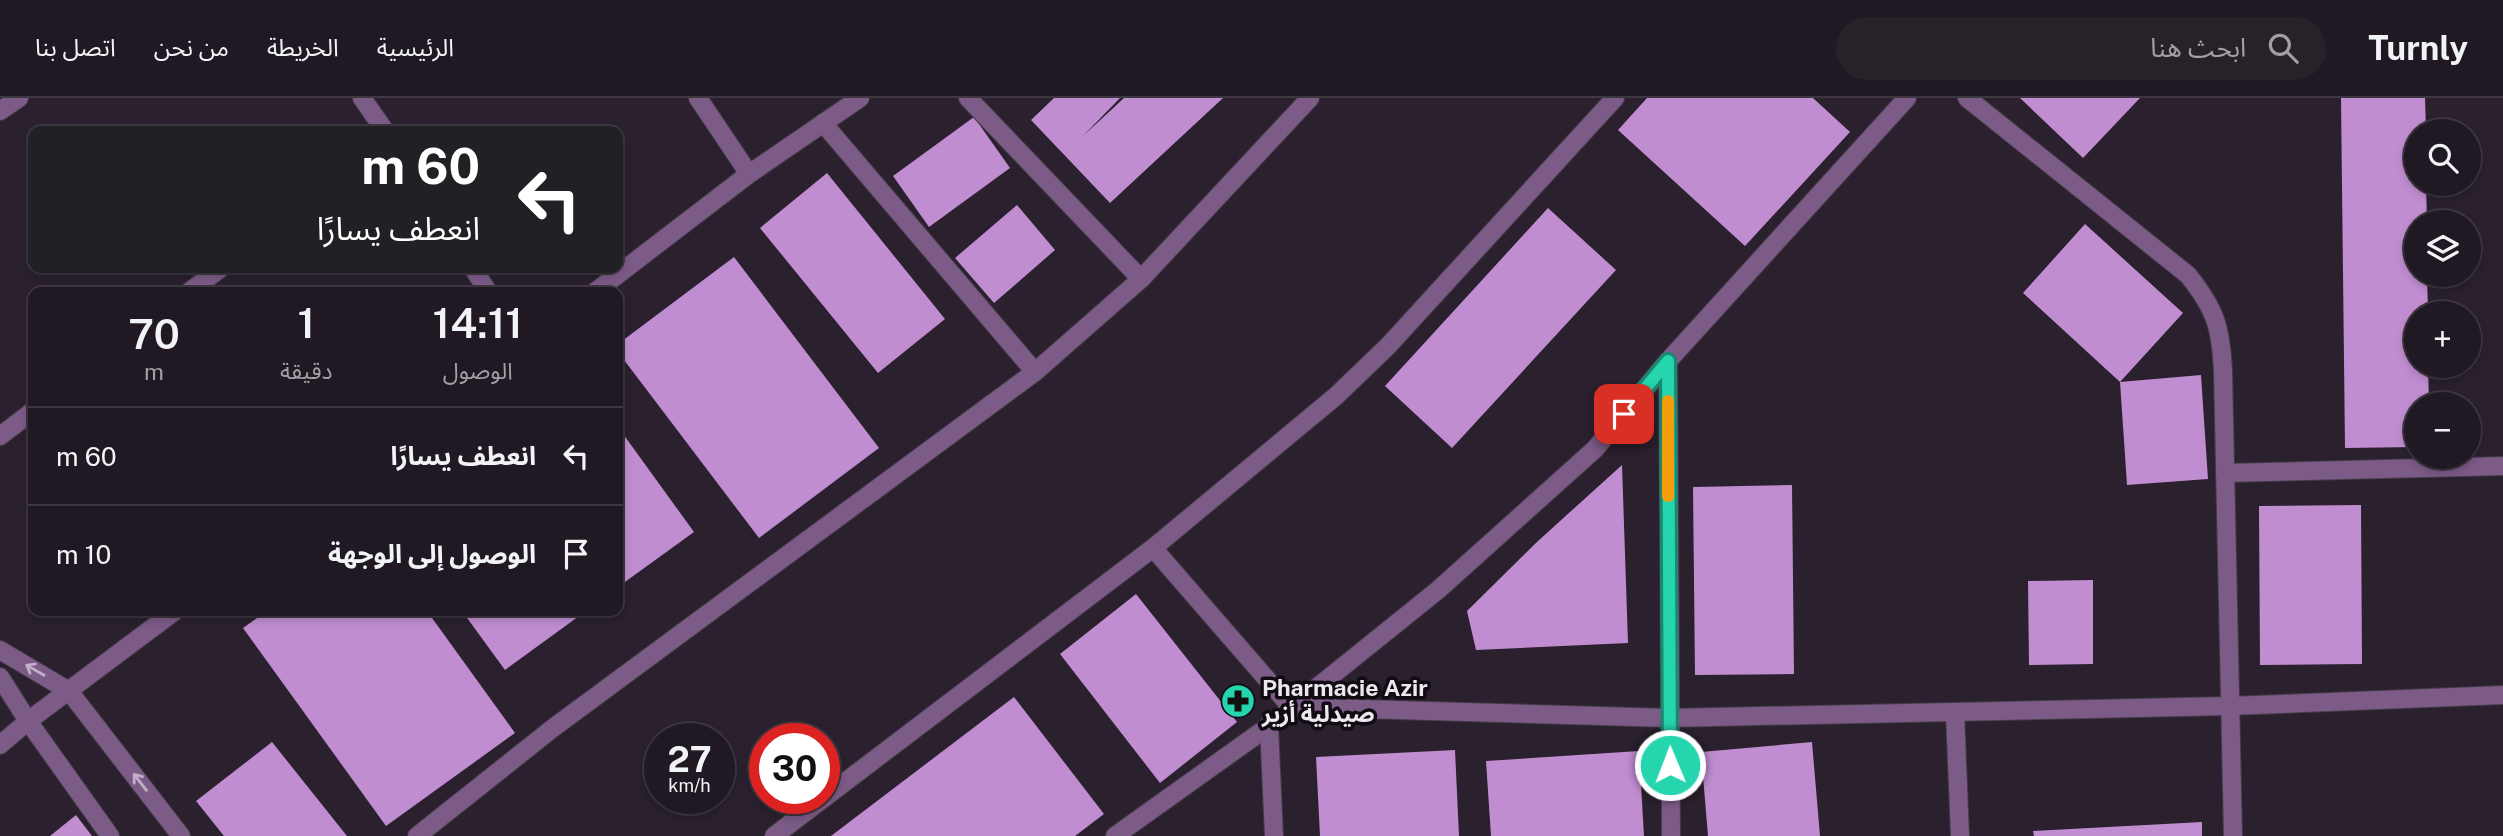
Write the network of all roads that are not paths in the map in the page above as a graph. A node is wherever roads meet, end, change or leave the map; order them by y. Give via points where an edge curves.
1 (19, 98) edge
2 (362, 98) edge
3 (698, 98) edge
4 (859, 98) edge
5 (968, 98) edge
6 (1615, 98) edge
7 (1907, 98) edge
8 (1967, 98) edge
9 (1308, 99) edge
10 (0, 111) edge
11 (823, 123) junction
12 (382, 126) edge
13 (749, 174) junction
14 (623, 271) edge
15 (215, 273) edge
16 (620, 273) edge
17 (1140, 279) junction
18 (196, 287) edge
19 (602, 287) edge
20 (1668, 361) junction
21 (1035, 372) junction
22 (28, 415) edge
23 (0, 436) edge
24 (2503, 466) edge
25 (2225, 472) junction
26 (1153, 548) junction
27 (168, 616) edge
28 (0, 650) edge
29 (0, 677) edge
30 (69, 691) junction
31 (2503, 695) edge
32 (2229, 706) junction
33 (1291, 707) junction
34 (1955, 712) junction
35 (1669, 718) junction
36 (28, 721) junction
37 (1269, 726) junction
38 (0, 745) edge
39 (840, 786) edge
40 (803, 814) edge
41 (110, 836) edge
42 (181, 836) edge
43 (417, 836) edge
44 (774, 836) edge
45 (1115, 836) edge
46 (1274, 836) edge
47 (1671, 836) edge
48 (1960, 836) edge
49 (2233, 836) edge

1 - 10 street
2 - 12 street
3 - 13 street
4 - 11 street
5 - 17 street
6 - 26 street via 1388,346 1336,396
7 - 20 street
8 - 25 street via 2189,275 2206,298 2222,345
9 - 17 street
11 - 13 street
11 - 21 street
13 - 14 street
15 - 18 street
16 - 19 street
17 - 21 street
20 - 33 street via 1595,449 1438,590
20 - 35 street
21 - 43 street via 553,728
22 - 23 street
24 - 25 street
25 - 32 street
26 - 33 street
26 - 39 street
27 - 30 street
30 -> 28 street
29 - 36 street
30 - 36 street
42 -> 30 street
31 - 32 street
32 - 34 street
32 - 49 street
33 - 35 street
33 - 37 street
34 - 35 street
34 - 48 street
35 - 47 street
36 - 38 street
36 - 41 street
37 - 45 street
37 - 46 street
40 - 44 street

